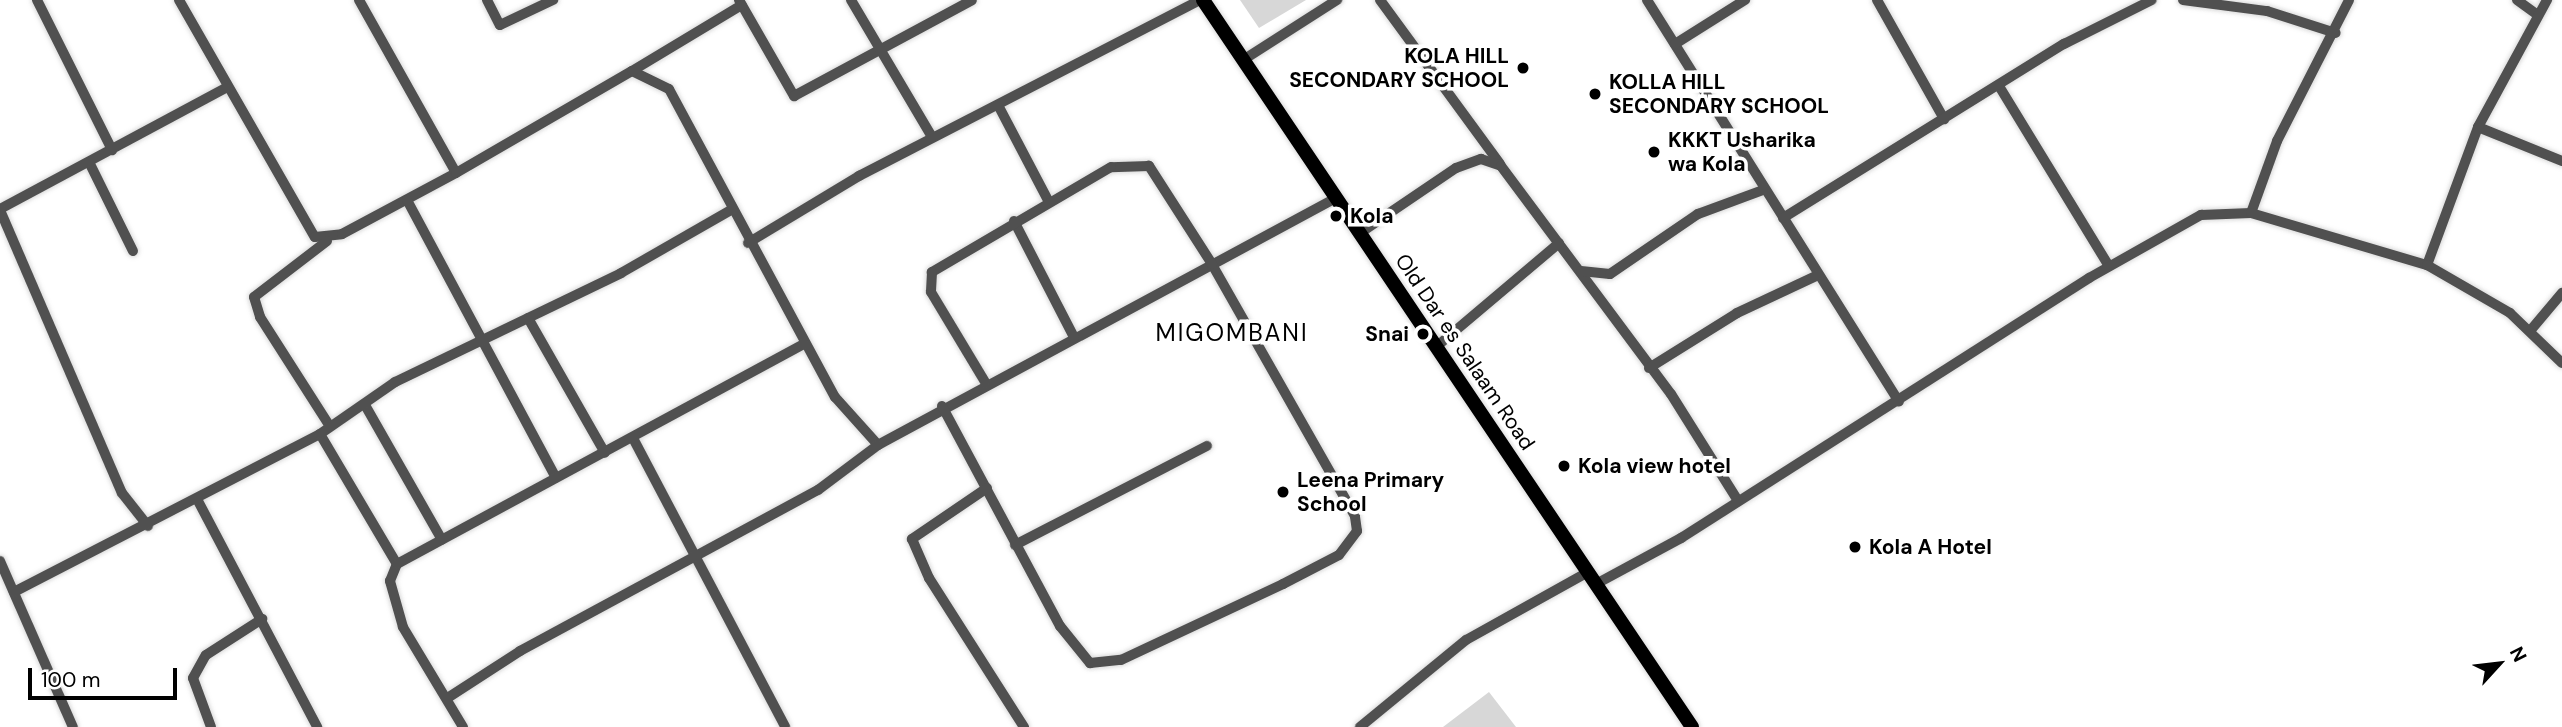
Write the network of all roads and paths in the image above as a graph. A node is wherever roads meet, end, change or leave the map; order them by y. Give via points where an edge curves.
1 (37, 0) edge
2 (179, 0) edge
3 (359, 0) edge
4 (486, 0) edge
5 (553, 0) edge
6 (851, 0) edge
7 (972, 0) edge
8 (1201, 0) edge
9 (1337, 0) edge
10 (1380, 0) edge
11 (1647, 0) edge
12 (1745, 0) edge
13 (1877, 0) edge
14 (2152, 0) edge
15 (2183, 0) edge
16 (2349, 0) edge
17 (2517, 0) edge
18 (2547, 0) edge
19 (741, 2) edge
20 (2538, 15) junction
21 (2336, 33) junction
22 (1675, 44) junction
23 (878, 51) junction
24 (1243, 60) junction
25 (632, 71) junction
26 (1999, 86) junction
27 (226, 88) junction
28 (998, 105) junction
29 (1944, 119) junction
30 (2478, 127) junction
31 (933, 137) junction
32 (112, 150) junction
33 (2562, 161) edge
34 (90, 164) junction
35 (1501, 166) junction
36 (456, 173) junction
37 (1763, 190) junction
38 (1336, 198) junction
39 (407, 200) junction
40 (1049, 202) junction
41 (0, 209) edge
42 (731, 210) junction
43 (2252, 213) junction
44 (1783, 218) junction
45 (1014, 221) junction
46 (1360, 233) junction
47 (327, 241) junction
48 (748, 243) junction
49 (1559, 243) junction
50 (133, 251) dead end
51 (1212, 264) junction
52 (2427, 265) junction
53 (2109, 266) junction
54 (1581, 271) junction
55 (1818, 275) junction
56 (2562, 293) edge
57 (528, 318) junction
58 (2530, 331) junction
59 (1074, 337) junction
60 (481, 341) junction
61 (804, 344) junction
62 (1436, 347) junction
63 (2562, 363) edge
64 (1649, 368) junction
65 (985, 382) junction
66 (1899, 401) junction
67 (365, 405) junction
68 (942, 406) junction
69 (329, 425) junction
70 (320, 434) junction
71 (634, 440) junction
72 (878, 445) junction
73 (1207, 446) dead end
74 (605, 453) junction
75 (556, 478) junction
76 (988, 488) junction
77 (197, 499) junction
78 (1738, 501) junction
79 (148, 526) junction
80 (442, 540) junction
81 (1015, 545) junction
82 (697, 559) junction
83 (0, 561) edge
84 (397, 564) junction
85 (1592, 578) junction
86 (14, 592) junction
87 (262, 619) junction
88 (449, 698) junction
89 (73, 727) edge
90 (211, 727) edge
91 (317, 727) edge
92 (463, 727) edge
93 (785, 727) edge
94 (1024, 727) edge
95 (1360, 727) edge
96 (1692, 727) edge

1 - 32 street
2 - 27 street
3 - 36 street
4 - 5 street via 500,25
6 - 23 street
7 - 23 street
8 - 24 main road, Old Dar es Salaam Road
8 - 28 street
9 - 24 street
10 - 35 street
11 - 22 street
12 - 22 street
13 - 29 street
14 - 26 street
15 - 21 street via 2267,11
16 - 21 street
17 - 20 street
18 - 20 street
19 - 23 street via 794,96
19 - 25 street
20 - 30 street
21 - 43 street via 2277,141
22 - 37 street
23 - 31 street
24 - 38 main road, Old Dar es Salaam Road
25 - 36 street
25 - 42 street via 669,89
26 - 29 street
26 - 53 street
27 - 32 street
27 - 47 street via 308,229
28 - 31 street
28 - 40 street
29 - 44 street
30 - 33 street
30 - 52 street
31 - 48 street
32 - 34 street
34 - 41 street
34 - 50 street
35 - 46 street via 1481,159 1456,168
35 - 49 street
36 - 39 street
37 - 44 street
37 - 54 street via 1698,214 1610,274
38 - 46 main road, Old Dar es Salaam Road
38 - 51 street
39 - 47 street
39 - 60 street
40 - 45 street
40 - 51 street via 1111,167 1149,166
41 - 79 street via 122,493
42 - 48 street
42 - 57 street
43 - 52 street
43 - 53 street via 2201,215
44 - 55 street
45 - 59 street
45 - 65 street via 932,272 931,292
46 - 62 main road, Old Dar es Salaam Road
47 - 69 street via 254,296 260,317
48 - 61 street
49 - 54 street
49 - 62 street
51 - 59 street
51 - 81 street via 1355,516 1352,542 1283,584 1098,665 1070,644
52 - 58 street via 2488,297
53 - 66 street
54 - 64 street
55 - 64 street via 1737,313 1683,352
55 - 66 street
56 - 58 street
57 - 60 street
57 - 74 street
58 - 63 street
59 - 65 street
60 - 67 street via 395,382
60 - 75 street
61 - 71 street
61 - 72 street via 835,397
62 - 85 main road, Old Dar es Salaam Road
64 - 78 street
65 - 68 street
66 - 78 street
67 - 69 street
67 - 80 street
68 - 72 street
68 - 76 street
69 - 70 street
70 - 77 street
70 - 84 street
71 - 74 street
71 - 82 street
72 - 82 street via 818,489
73 - 81 street
74 - 75 street
75 - 80 street
76 - 81 street
76 - 94 street via 912,539 929,578
77 - 79 street
77 - 87 street
78 - 85 street
79 - 86 street
80 - 84 street
82 - 88 street via 520,651
82 - 93 street
83 - 86 street
84 - 88 street via 390,582 403,626
85 - 95 street via 1466,640
85 - 96 main road, Old Dar es Salaam Road
86 - 89 street
87 - 90 street via 206,655 193,678
87 - 91 street
88 - 92 street

